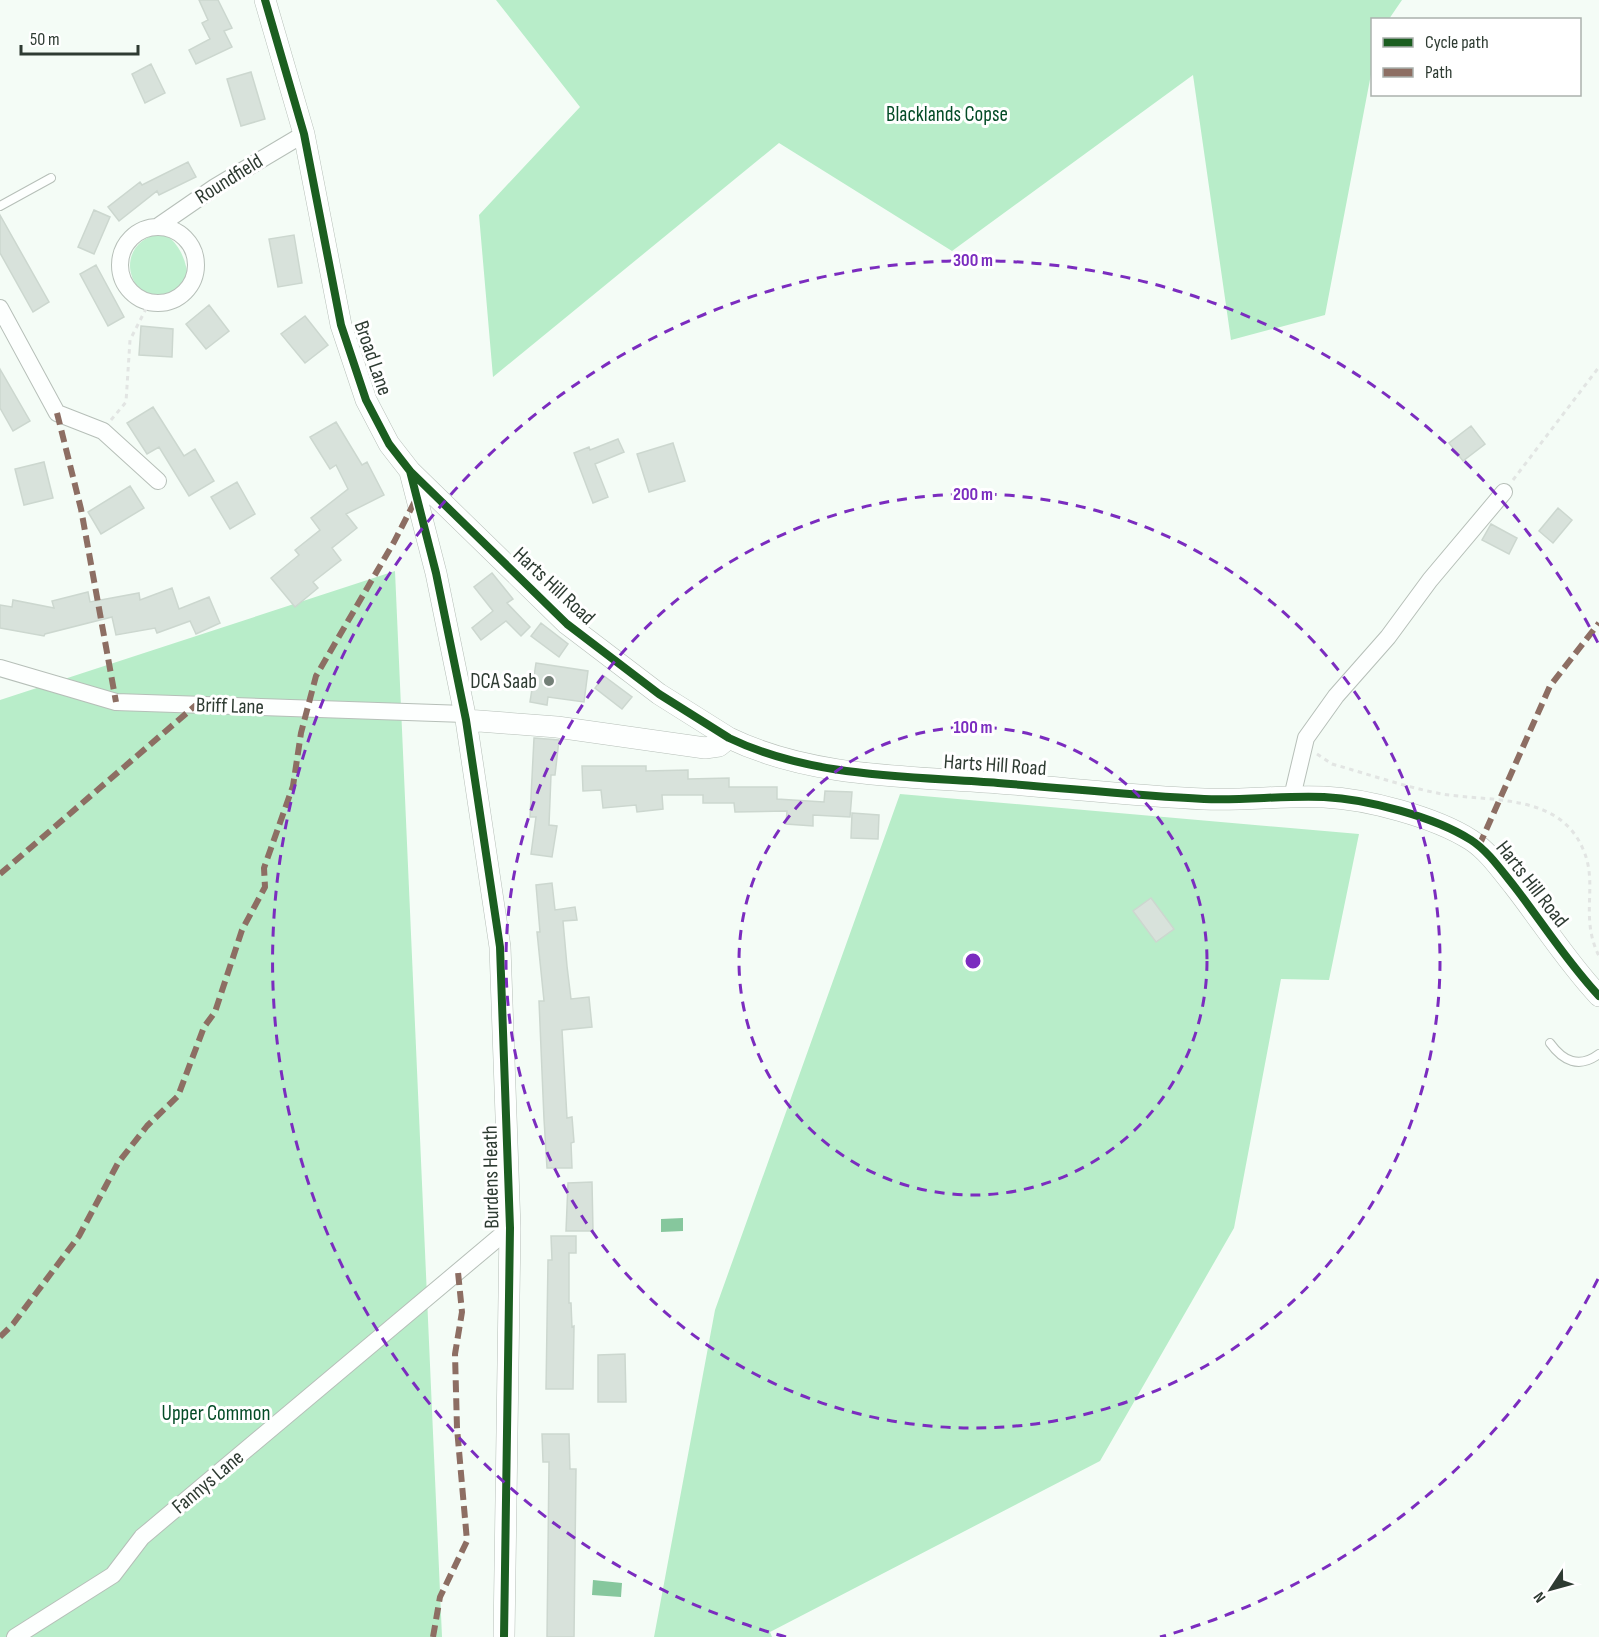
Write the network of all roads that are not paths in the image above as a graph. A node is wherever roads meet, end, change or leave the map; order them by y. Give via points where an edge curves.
1 (265, 0) edge
2 (304, 134) junction
3 (51, 178) dead end
4 (0, 206) edge
5 (157, 227) junction
6 (0, 308) edge
7 (410, 471) junction
8 (158, 481) dead end
9 (1504, 492) road end
10 (0, 668) edge
11 (465, 717) junction
12 (729, 738) junction
13 (1292, 797) junction
14 (1599, 996) edge
15 (1550, 1043) dead end
16 (1599, 1054) edge
17 (510, 1228) junction
18 (15, 1637) edge
19 (504, 1637) edge

1 - 2 street, Broad Lane
2 - 5 street, Roundfield
2 - 7 street, Broad Lane via 341,325 355,372 379,427
3 - 4 lane
5 - 5 street, Roundfield via 182,235 193,251 197,270 185,293 174,300 149,303 129,290 120,268 122,256 135,236
6 - 8 street via 57,413 103,431
7 - 11 street, Broad Lane via 436,573
7 - 12 street, Harts Hill Road via 567,624 659,694
9 - 13 street via 1306,738
10 - 11 street, Briff Lane via 116,702
11 - 12 street via 705,748 719,746
11 - 17 street, Burdens Heath via 500,947
12 - 13 street, Harts Hill Road via 773,756 845,770 1204,799
13 - 14 street, Harts Hill Road via 1326,797 1367,804 1419,818 1471,840 1506,876
15 - 16 lane via 1571,1062 1580,1063
17 - 18 street, Fannys Lane via 142,1537 113,1575
17 - 19 street, Burdens Heath

